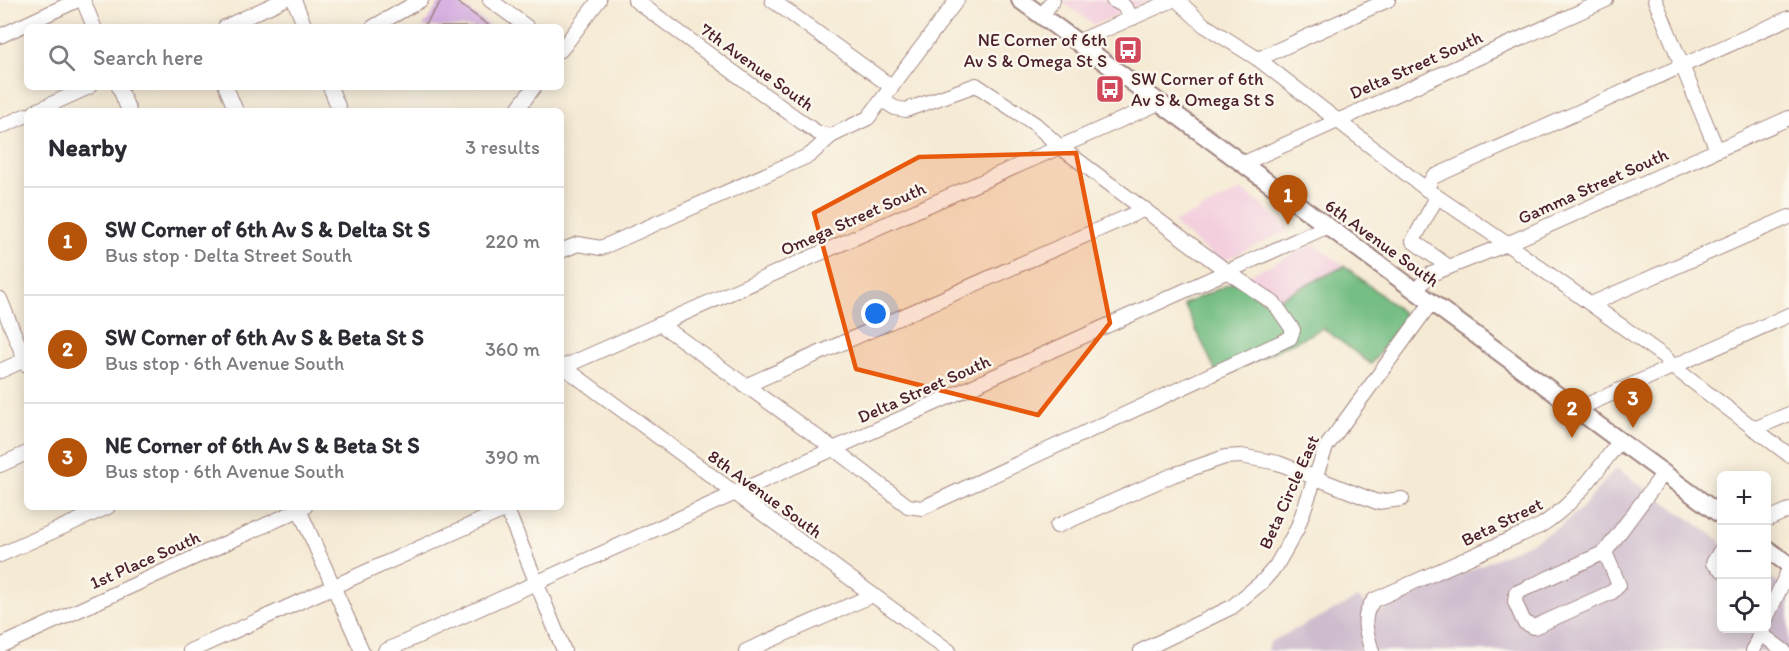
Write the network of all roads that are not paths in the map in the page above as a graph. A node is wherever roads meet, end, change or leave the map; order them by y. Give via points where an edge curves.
1 (78, 0) edge
2 (83, 0) edge
3 (282, 0) edge
4 (294, 0) edge
5 (421, 0) edge
6 (490, 0) edge
7 (599, 0) edge
8 (635, 0) edge
9 (771, 0) edge
10 (957, 0) edge
11 (1020, 0) edge
12 (1053, 0) edge
13 (1113, 0) edge
14 (1175, 0) edge
15 (1388, 0) edge
16 (1606, 0) edge
17 (1655, 0) edge
18 (1042, 16) junction
19 (1133, 18) junction
20 (1789, 18) edge
21 (26, 24) edge
22 (93, 24) edge
23 (231, 24) edge
24 (304, 24) edge
25 (378, 24) edge
26 (523, 24) edge
27 (24, 25) edge
28 (0, 36) edge
29 (1077, 42) junction
30 (564, 46) edge
31 (1258, 59) junction
32 (1682, 66) junction
33 (892, 87) junction
34 (82, 90) edge
35 (120, 90) edge
36 (227, 90) edge
37 (331, 90) edge
38 (532, 90) edge
39 (882, 100) junction
40 (1158, 103) junction
41 (43, 108) edge
42 (128, 108) edge
43 (235, 108) edge
44 (339, 108) edge
45 (518, 108) edge
46 (24, 116) edge
47 (1789, 118) edge
48 (1338, 121) junction
49 (0, 127) edge
50 (831, 136) junction
51 (1060, 147) junction
52 (1717, 150) junction
53 (1242, 164) junction
54 (1431, 193) junction
55 (1145, 209) junction
56 (1789, 217) edge
57 (1326, 227) junction
58 (1507, 244) junction
59 (564, 250) edge
60 (1449, 267) junction
61 (1228, 272) junction
62 (1416, 291) junction
63 (0, 299) edge
64 (1431, 303) junction
65 (1591, 304) junction
66 (1789, 315) edge
67 (660, 324) junction
68 (24, 357) edge
69 (24, 363) edge
70 (564, 366) edge
71 (1672, 366) junction
72 (564, 368) edge
73 (0, 371) edge
74 (745, 386) junction
75 (1575, 410) junction
76 (1789, 414) edge
77 (1754, 429) junction
78 (1619, 442) junction
79 (834, 449) junction
80 (24, 454) edge
81 (1789, 455) edge
82 (0, 465) edge
83 (1663, 474) junction
84 (1314, 476) junction
85 (734, 493) junction
86 (1402, 499) dead end
87 (101, 510) edge
88 (297, 510) edge
89 (302, 510) edge
90 (502, 510) edge
91 (507, 510) edge
92 (1789, 510) edge
93 (1717, 512) edge
94 (1771, 518) edge
95 (1057, 526) dead end
96 (1771, 551) edge
97 (1605, 552) junction
98 (0, 555) edge
99 (1789, 567) edge
100 (535, 581) junction
101 (333, 586) junction
102 (873, 595) junction
103 (1771, 606) edge
104 (1760, 633) edge
105 (1763, 633) edge
106 (0, 646) edge
107 (190, 651) edge
108 (362, 651) edge
109 (385, 651) edge
110 (564, 651) edge
111 (747, 651) edge
112 (949, 651) edge
113 (1141, 651) edge
114 (1372, 651) edge
115 (1753, 651) edge
116 (1784, 651) edge

1 - 21 street
2 - 22 street
3 - 23 street
4 - 24 street
5 - 25 street
6 - 26 street
7 - 30 street
8 - 50 street, 7th Avenue South via 803,123
9 - 33 street
10 - 33 street
11 - 18 main road, 6th Avenue South
12 - 18 street
13 - 19 street
14 - 19 street
14 - 31 street via 1204,25
15 - 31 street
16 - 48 street, Delta Street South
17 - 32 street
18 - 29 main road, 6th Avenue South
19 - 29 street
20 - 32 street
27 - 28 street
29 - 40 main road, 6th Avenue South
31 - 48 street
32 - 52 street
32 - 54 street via 1433,177
33 - 39 street
34 - 41 street
35 - 42 street
36 - 43 street
37 - 44 street
38 - 45 street
39 - 50 street via 868,118
39 - 51 street via 906,110 976,85 1035,124
40 - 51 street, Omega Street South
40 - 53 main road, 6th Avenue South
46 - 49 street
47 - 52 street, Gamma Street South
48 - 53 street, Delta Street South
48 - 54 street
50 - 59 street via 810,155 601,248 578,244
51 - 55 street
51 - 67 street, Omega Street South
52 - 58 street, Gamma Street South
53 - 57 main road, 6th Avenue South
54 - 58 street
54 - 60 street via 1413,240
55 - 61 street
55 - 74 street
56 - 65 street
57 - 61 street, Delta Street South
57 - 62 main road, 6th Avenue South
58 - 60 street, Gamma Street South
58 - 65 street
60 - 62 street, Gamma Street South via 1429,275
61 - 79 street, Delta Street South
61 - 79 street via 1275,304 1293,330 1290,338 922,508 908,506
62 - 64 main road, 6th Avenue South
63 - 68 street
64 - 75 main road, 6th Avenue South
64 - 84 street, Beta Circle East via 1337,431
65 - 71 street
66 - 71 street
67 - 70 street, Omega Street South
67 - 74 street
69 - 73 street
71 - 75 street
71 - 77 street
72 - 85 street, 8th Avenue South
74 - 79 street
75 - 78 main road, 6th Avenue South
76 - 77 street
77 - 81 street
78 - 83 main road, 6th Avenue South
78 - 114 street, Beta Street via 1577,496 1556,516 1374,600 1366,609 1364,623
79 - 85 street, Delta Street South
80 - 82 street
83 - 93 main road, 6th Avenue South
83 - 97 street
84 - 86 street via 1377,502
84 - 95 street via 1269,461 1225,457 1173,474
84 - 113 street, Beta Circle East via 1288,548 1262,582 1217,616
85 - 100 street, Delta Street South
85 - 102 street, 8th Avenue South
87 - 98 street
88 - 106 street, 1st Place South
89 - 101 street
90 - 101 street
91 - 100 street
92 - 94 street
96 - 99 main road
97 - 97 street via 1516,594 1515,603 1524,622 1534,627 1612,592 1618,585
99 - 103 street
100 - 109 street, Delta Street South
100 - 110 street
101 - 107 street
101 - 108 street
102 - 111 street
102 - 112 street, 8th Avenue South
104 - 115 street
105 - 116 street

